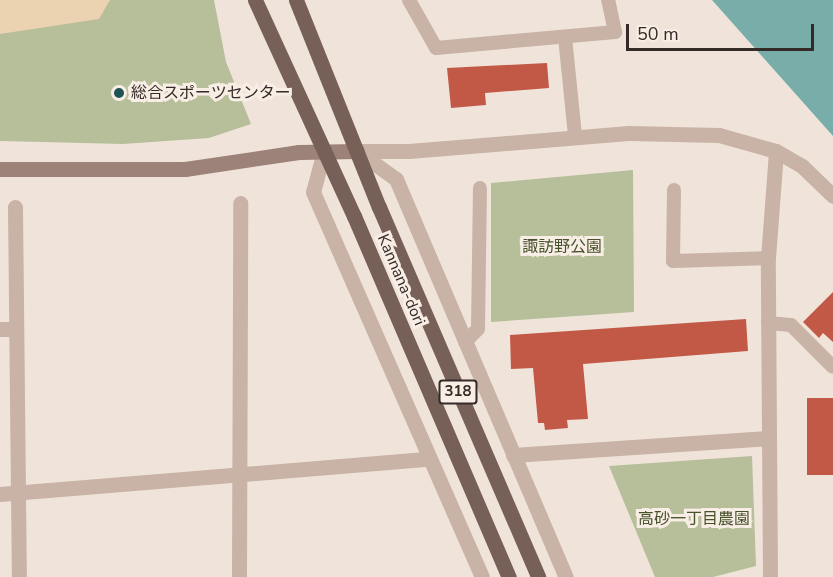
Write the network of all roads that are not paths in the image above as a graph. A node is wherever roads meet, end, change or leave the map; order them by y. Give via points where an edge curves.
1 (255, 0) edge
2 (296, 0) edge
3 (409, 0) edge
4 (608, 0) edge
5 (565, 37) junction
6 (575, 136) junction
7 (324, 151) junction
8 (357, 151) junction
9 (776, 151) junction
10 (0, 169) edge
11 (480, 188) dead end
12 (674, 190) dead end
13 (833, 196) edge
14 (240, 203) dead end
15 (15, 207) dead end
16 (768, 258) junction
17 (768, 323) junction
18 (8, 329) edge
19 (465, 342) junction
20 (833, 367) edge
21 (768, 438) junction
22 (513, 455) junction
23 (428, 459) junction
24 (240, 477) junction
25 (18, 492) junction
26 (0, 494) edge
27 (19, 577) edge
28 (239, 577) edge
29 (482, 577) edge
30 (509, 577) edge
31 (538, 577) edge
32 (566, 577) edge
33 (770, 577) edge

1 - 7 main road, Kannana-dori / 318
2 - 8 main road, Kannana-dori / 318
3 - 5 lane via 436,48
4 - 5 lane via 615,32
5 - 6 lane
6 - 8 street via 409,151
6 - 9 street via 719,135
7 - 8 street
7 - 10 street via 185,169
7 - 23 street via 313,192
7 - 30 main road, Kannana-dori / 318
8 - 19 street via 396,179
8 - 31 main road, Kannana-dori / 318
9 - 13 street via 802,166
9 - 16 street
11 - 19 lane via 478,329
12 - 16 lane via 673,261
14 - 24 street
15 - 18 street
16 - 17 street
17 - 20 lane via 791,325
17 - 21 street
18 - 25 street
19 - 22 street
21 - 22 street
21 - 33 street
22 - 32 street
23 - 24 street
23 - 29 street
24 - 25 street
24 - 28 street
25 - 26 street
25 - 27 street

